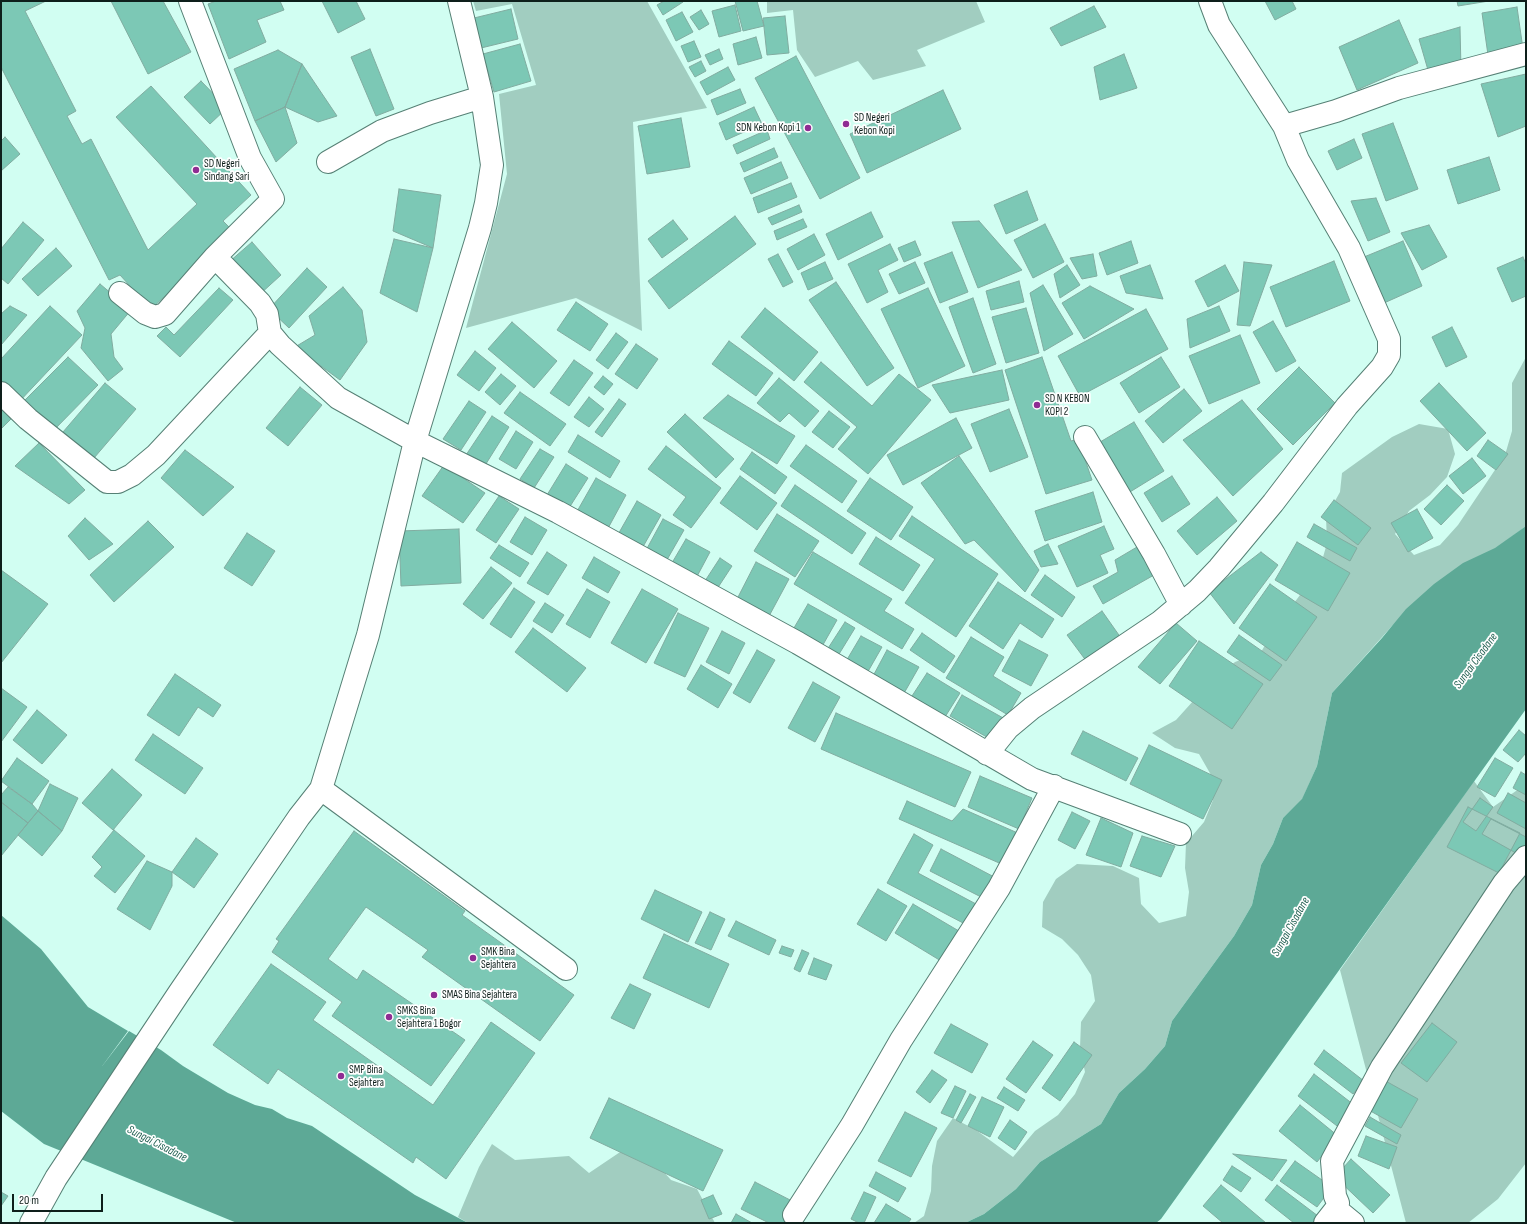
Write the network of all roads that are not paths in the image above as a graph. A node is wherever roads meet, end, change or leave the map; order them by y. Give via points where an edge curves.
1 (190, 1) edge
2 (460, 1) edge
3 (1210, 1) edge
4 (1526, 54) edge
5 (482, 97) junction
6 (1284, 126) junction
7 (328, 162) dead end
8 (215, 257) junction
9 (120, 293) dead end
10 (270, 333) junction
11 (1, 393) edge
12 (1085, 437) dead end
13 (415, 441) junction
14 (1181, 605) junction
15 (987, 754) junction
16 (1054, 786) junction
17 (321, 789) junction
18 (1180, 834) dead end
19 (1526, 857) edge
20 (566, 969) dead end
21 (794, 1215) dead end
22 (1331, 1216) edge
23 (31, 1223) edge
24 (1353, 1223) edge

1 - 8 street via 250,158 273,199
2 - 5 street
3 - 6 street via 1219,25
4 - 6 street via 1399,88 1336,111
5 - 7 street via 382,131
5 - 13 street via 492,165 486,203
6 - 14 street via 1298,160 1349,248 1375,303 1390,339 1389,355 1382,367 1347,406 1273,503 1219,568
8 - 9 street via 165,314 155,317 145,313
8 - 10 street via 260,303 267,314
10 - 11 street via 156,455 132,475 118,482 107,482 28,419
10 - 13 street via 338,398
12 - 14 street
13 - 15 street via 571,519 798,643
13 - 17 street via 368,635
14 - 15 street via 1160,622 1032,708 1008,728
15 - 16 street via 1032,779
16 - 18 street
16 - 21 street via 999,888 901,1040 852,1125
17 - 20 street
17 - 23 street via 240,901 56,1178
19 - 22 street via 1504,883 1382,1067 1332,1161 1338,1203
22 - 24 street

